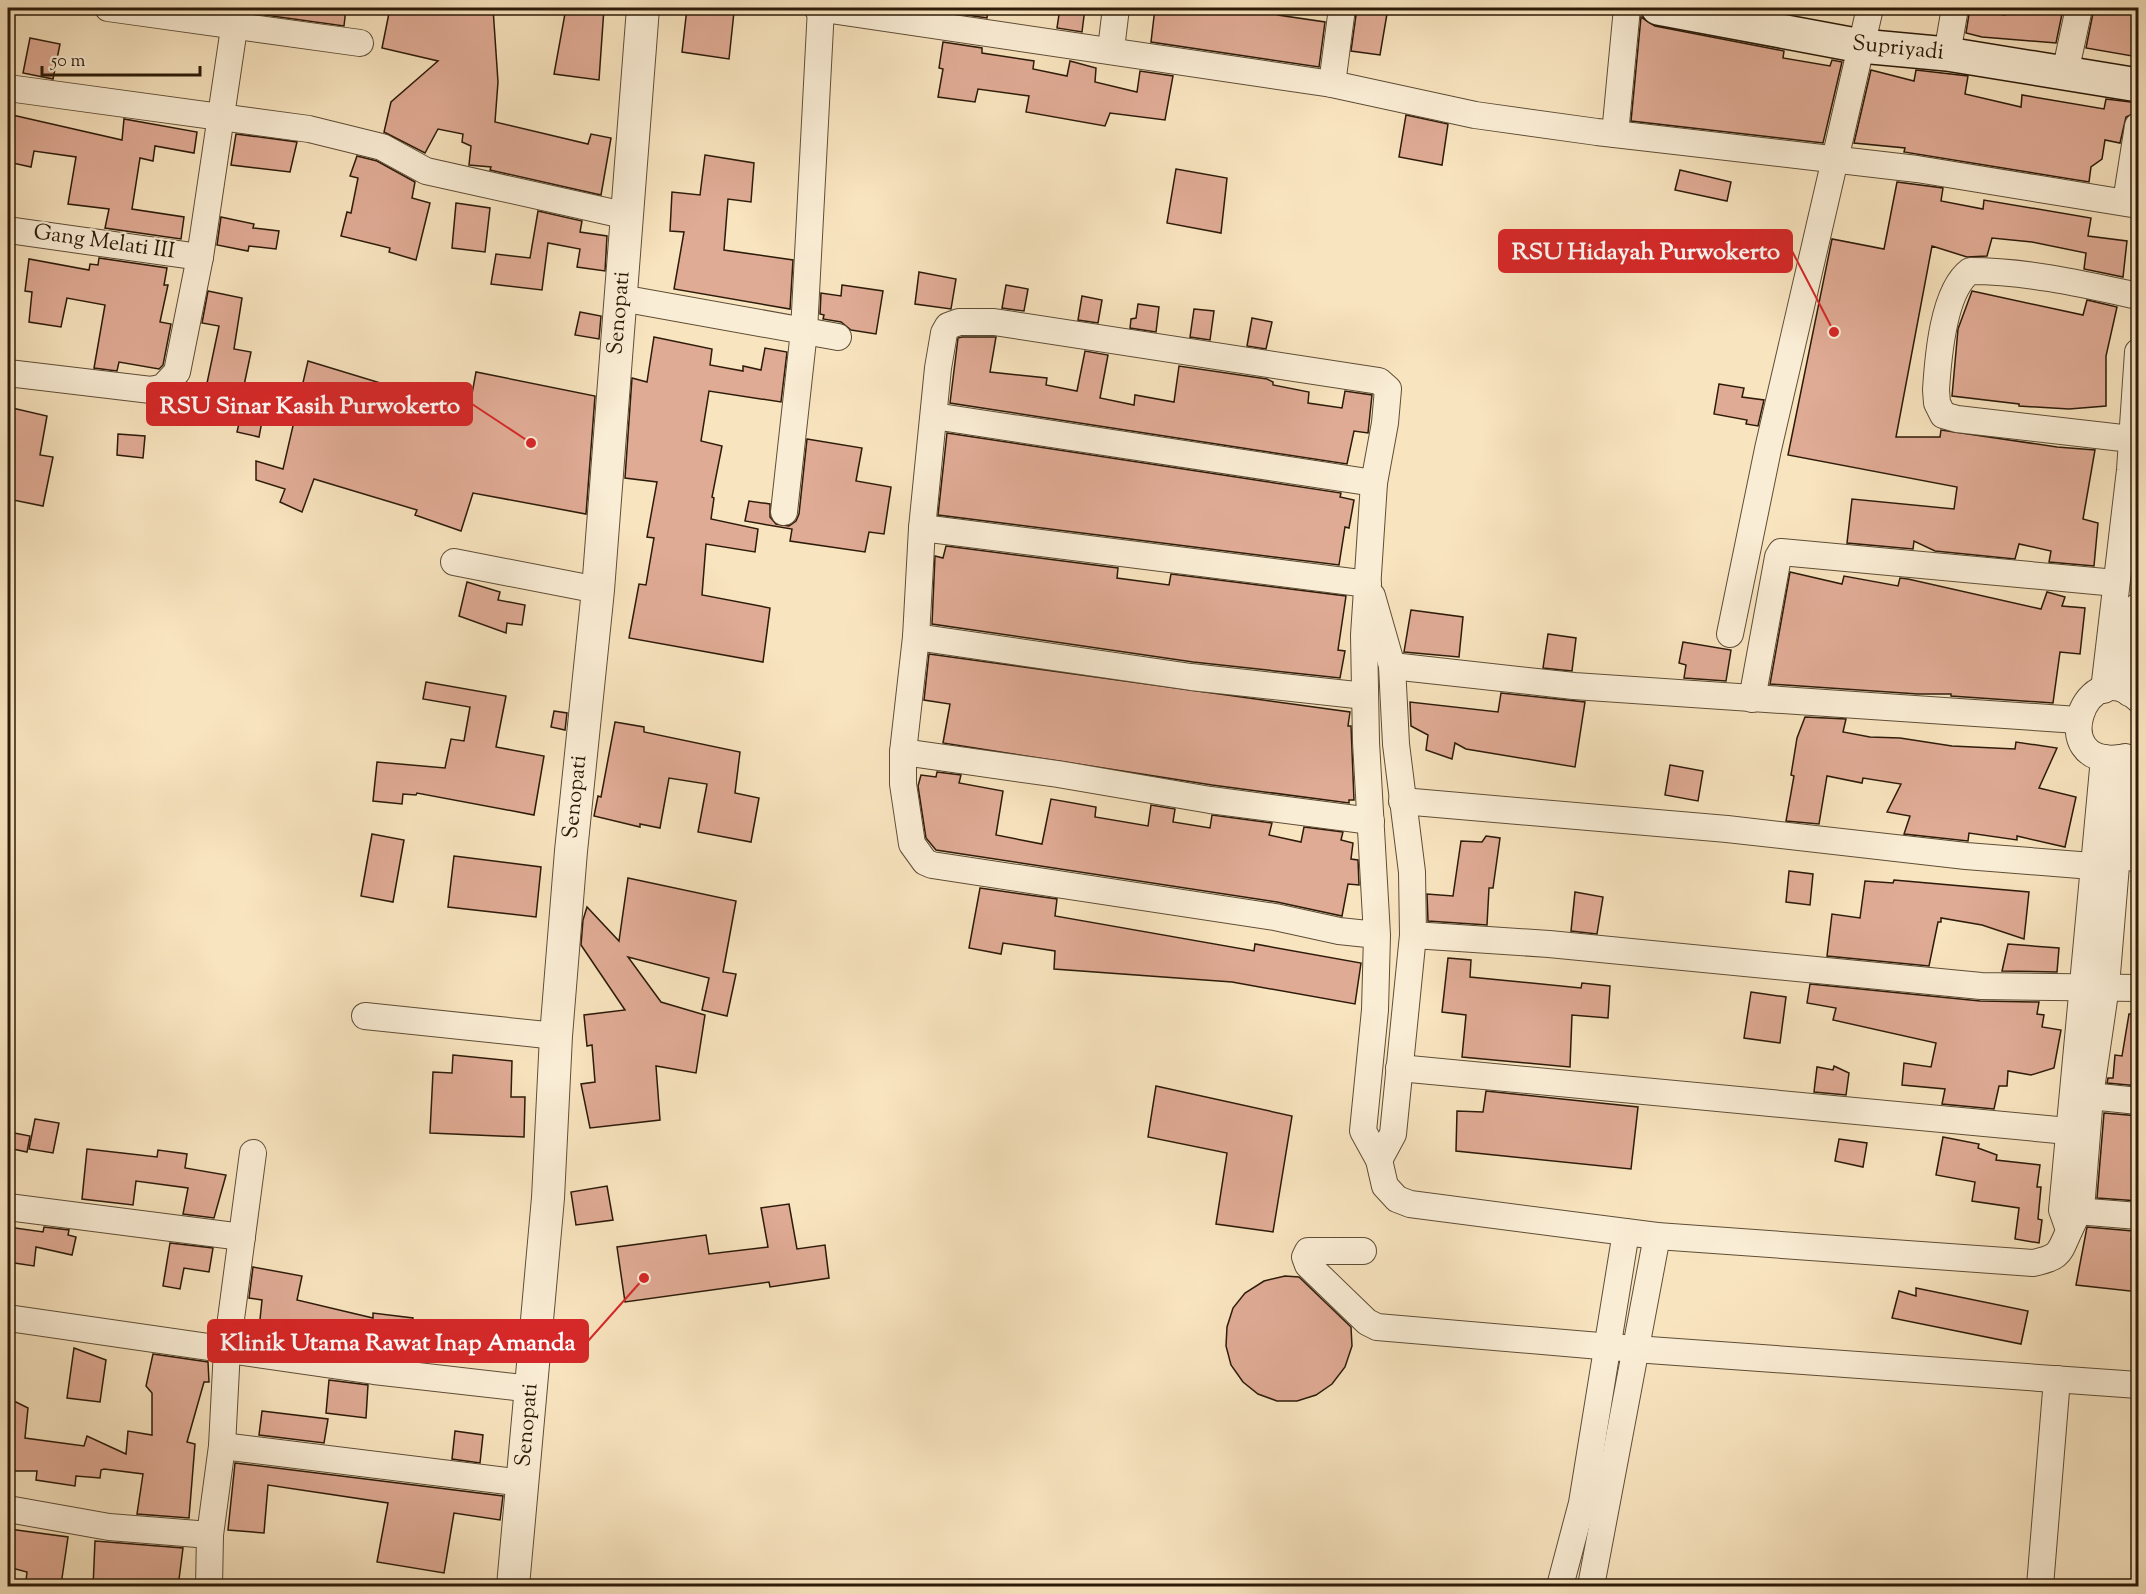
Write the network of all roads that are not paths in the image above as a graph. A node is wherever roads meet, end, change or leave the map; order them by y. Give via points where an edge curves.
1 (108, 8) edge
2 (643, 8) edge
3 (819, 8) edge
4 (1116, 8) edge
5 (1342, 8) edge
6 (1627, 8) edge
7 (1658, 8) edge
8 (1870, 8) edge
9 (1955, 8) edge
10 (2079, 8) edge
11 (236, 16) edge
12 (360, 44) dead end
13 (1861, 45) junction
14 (1111, 49) junction
15 (1947, 54) junction
16 (2065, 72) junction
17 (1332, 84) junction
18 (2139, 85) edge
19 (8, 88) edge
20 (222, 116) junction
21 (2139, 126) edge
22 (1615, 134) junction
23 (1836, 158) junction
24 (2132, 204) edge
25 (628, 216) junction
26 (8, 230) edge
27 (200, 257) junction
28 (2139, 296) edge
29 (621, 298) junction
30 (804, 331) junction
31 (838, 337) dead end
32 (2139, 352) edge
33 (8, 373) edge
34 (934, 416) junction
35 (2131, 439) junction
36 (2134, 470) edge
37 (1374, 483) junction
38 (784, 512) dead end
39 (922, 528) junction
40 (454, 562) dead end
41 (2116, 583) junction
42 (1368, 584) junction
43 (598, 590) junction
44 (2139, 606) edge
45 (1730, 634) dead end
46 (916, 637) junction
47 (1392, 666) junction
48 (2124, 694) edge
49 (1365, 696) junction
50 (1752, 699) junction
51 (2078, 720) junction
52 (1366, 742) junction
53 (1396, 744) junction
54 (903, 752) junction
55 (2123, 755) edge
56 (1402, 801) junction
57 (1371, 821) junction
58 (2127, 857) edge
59 (2092, 866) junction
60 (1412, 872) junction
61 (1373, 873) junction
62 (1377, 935) junction
63 (1413, 935) junction
64 (2093, 986) junction
65 (2139, 988) edge
66 (1375, 1010) junction
67 (1407, 1014) junction
68 (365, 1016) dead end
69 (556, 1036) junction
70 (1399, 1068) junction
71 (2090, 1096) junction
72 (2139, 1101) edge
73 (2068, 1131) junction
74 (254, 1153) dead end
75 (1379, 1160) junction
76 (8, 1207) edge
77 (2139, 1216) edge
78 (2070, 1217) junction
79 (1626, 1232) junction
80 (1656, 1236) junction
81 (242, 1237) junction
82 (1363, 1251) dead end
83 (8, 1318) edge
84 (1609, 1346) junction
85 (227, 1349) junction
86 (1635, 1349) junction
87 (2057, 1379) junction
88 (2139, 1385) edge
89 (532, 1389) junction
90 (222, 1446) junction
91 (523, 1483) junction
92 (1594, 1505) junction
93 (8, 1509) edge
94 (210, 1535) junction
95 (209, 1587) edge
96 (513, 1587) edge
97 (1560, 1587) edge
98 (1591, 1587) edge
99 (2040, 1587) edge

1 - 11 street
2 - 25 street, Senopati
3 - 14 street
3 - 30 street
4 - 14 street
5 - 17 street
6 - 22 street
7 - 13 main road, Supriyadi
8 - 13 street
9 - 15 street
10 - 16 street
11 - 12 street
11 - 20 street
13 - 15 main road, Supriyadi
13 - 23 street
14 - 17 street
15 - 16 main road, Supriyadi
16 - 18 main road, Supriyadi
17 - 22 street via 1474,115
19 - 20 street
20 - 25 street via 364,141 426,171
20 - 27 street
21 - 24 street
22 - 23 street
23 - 24 street
23 - 45 street via 1768,449
25 - 29 street, Senopati
26 - 27 street, Gang Melati III
27 - 33 street via 177,372 163,387 151,390
28 - 35 street via 2040,277 1970,271 1955,286 1949,303 1936,390 1943,415 1957,419
29 - 30 street
29 - 43 street, Senopati
30 - 31 street
30 - 38 street
32 - 35 street
34 - 37 street
34 - 37 street via 944,333 948,326 958,322 994,322 1139,343 1379,381 1388,389
34 - 39 street
35 - 36 street
36 - 41 street
37 - 42 street
39 - 42 street
39 - 46 street
40 - 43 street
41 - 48 street
41 - 50 street via 1781,552
42 - 47 street
42 - 49 street
43 - 69 street, Senopati
44 - 48 street
46 - 49 street via 1191,677
46 - 54 street
47 - 50 street via 1574,686
47 - 53 street
48 - 51 street via 2086,701
49 - 52 street
50 - 51 street
51 - 55 street via 2085,746
52 - 53 street
52 - 57 street
53 - 56 street
54 - 57 street
54 - 62 street via 903,784 912,844 925,862
55 - 58 street
55 - 59 street
56 - 59 street
56 - 60 street
57 - 61 street
58 - 64 street
59 - 64 street
60 - 61 street
60 - 63 street
61 - 62 street
62 - 66 street
63 - 64 street via 1549,944 1981,986
63 - 67 street
64 - 65 street
64 - 71 street
64 - 73 street
66 - 67 street
66 - 75 street via 1363,1131
67 - 70 street
68 - 69 street
69 - 89 street, Senopati via 548,1198
70 - 73 street
70 - 75 street via 1393,1134
71 - 72 street
71 - 78 street
73 - 78 street
74 - 81 street
75 - 79 street via 1385,1186 1397,1199 1410,1204
76 - 81 street
77 - 78 street
78 - 80 street via 2060,1251 2045,1261 2033,1263
79 - 80 street
79 - 84 street
80 - 86 street
81 - 85 street
82 - 84 street via 1308,1251 1305,1257 1308,1265 1377,1327
83 - 85 street
84 - 86 street
84 - 92 street
85 - 89 street
85 - 90 street
86 - 87 street
86 - 92 street
87 - 88 street
87 - 99 street
89 - 91 street, Senopati
90 - 91 street
90 - 94 street
91 - 96 street, Senopati
92 - 97 street
92 - 98 street
93 - 94 street via 109,1527
94 - 95 street

